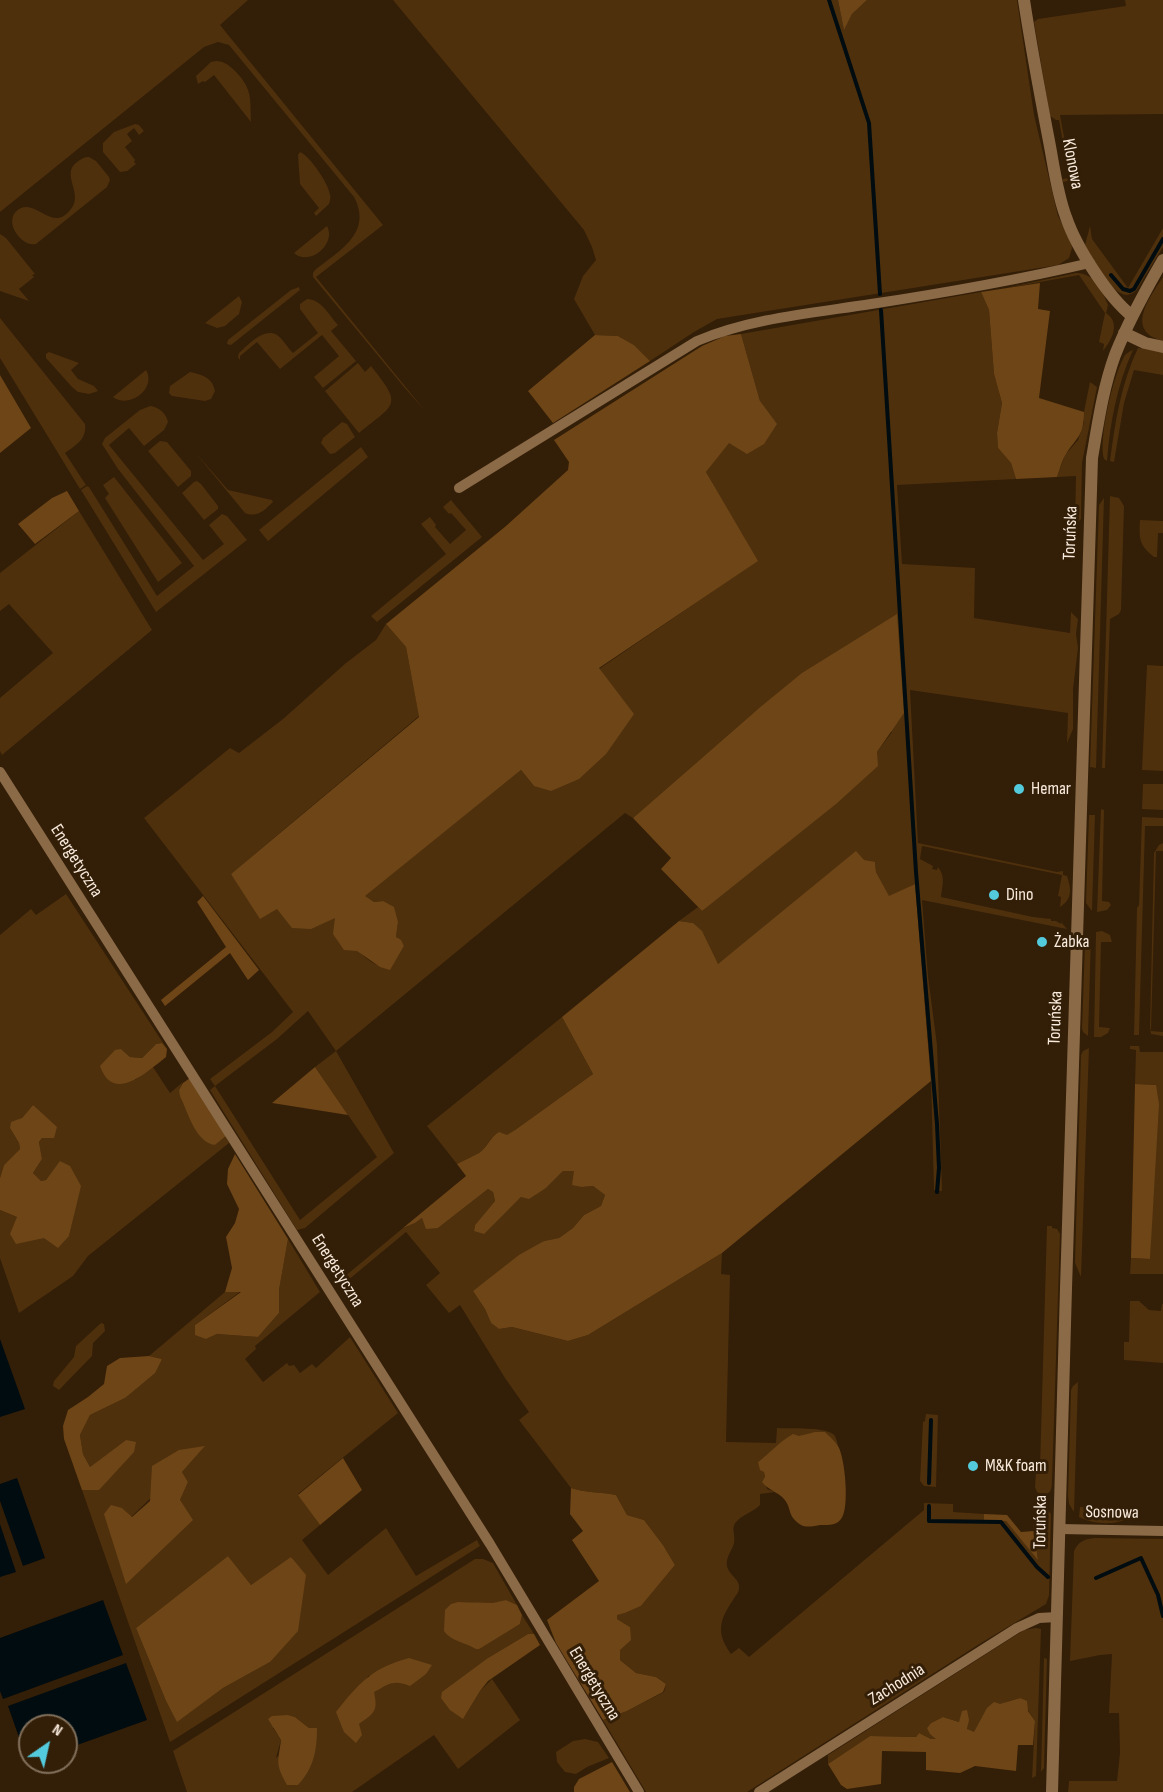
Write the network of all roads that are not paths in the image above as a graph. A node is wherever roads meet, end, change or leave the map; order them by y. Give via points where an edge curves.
1 (1024, 0) edge
2 (1163, 260) edge
3 (1090, 263) junction
4 (1132, 316) junction
5 (1124, 333) junction
6 (1163, 346) edge
7 (459, 488) dead end
8 (0, 772) edge
9 (1059, 1529) junction
10 (1163, 1531) edge
11 (1057, 1617) junction
12 (639, 1792) edge
13 (759, 1792) edge
14 (1052, 1792) edge

1 - 3 street, Klonowa via 1061,201 1070,229
2 - 4 street, Toruńska
3 - 4 street, Klonowa via 1113,297
3 - 7 street via 989,285 730,328 698,341
4 - 5 street, Toruńska
5 - 6 street
5 - 9 street, Toruńska via 1099,412 1092,458
8 - 12 street, Energetyczna via 490,1544
9 - 10 street, Sosnowa
9 - 11 street, Toruńska
11 - 13 street, Zachodnia via 1039,1618 1017,1628
11 - 14 street, Toruńska

